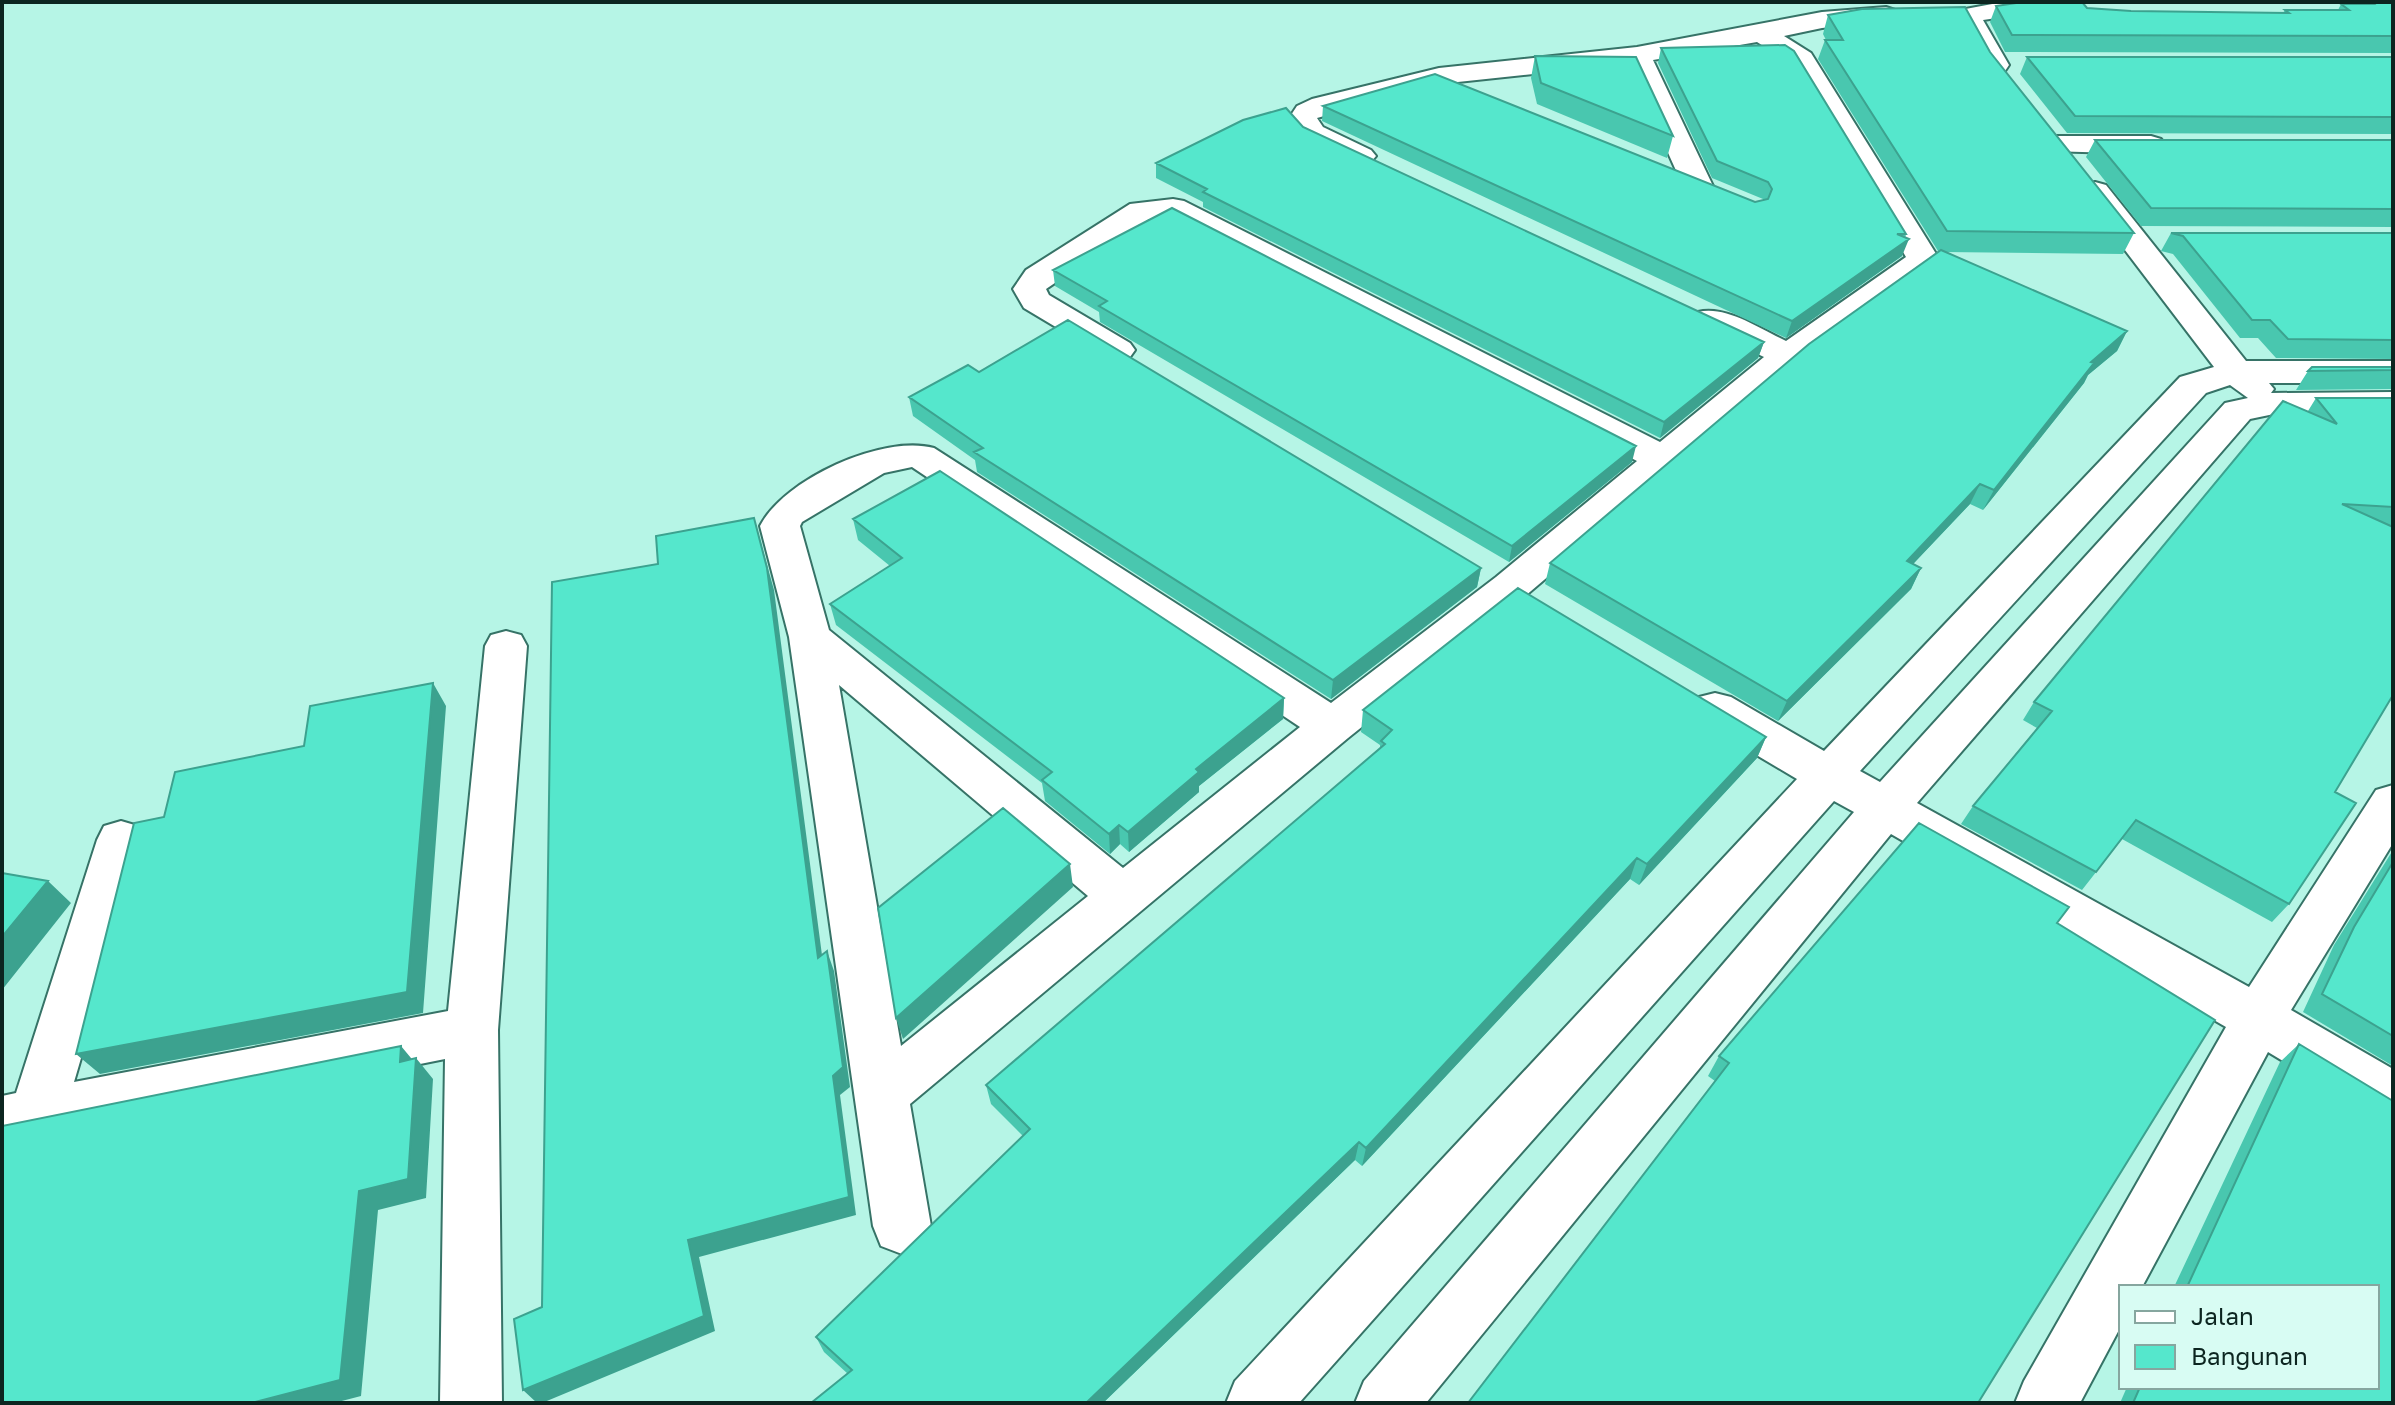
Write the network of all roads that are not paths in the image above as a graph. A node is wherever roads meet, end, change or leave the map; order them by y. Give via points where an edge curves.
1 (2052, 2) edge
2 (1915, 15) edge
3 (1762, 33) junction
4 (1637, 55) junction
5 (2011, 70) dead end
6 (1439, 76) junction
7 (1497, 101) edge
8 (2186, 145) edge
9 (1385, 167) edge
10 (1654, 168) edge
11 (1687, 308) edge
12 (1788, 355) junction
13 (2236, 372) junction
14 (2393, 372) edge
15 (1158, 375) edge
16 (2274, 403) junction
17 (2393, 403) edge
18 (1661, 458) junction
19 (1470, 562) edge
20 (1510, 587) junction
21 (1550, 611) edge
22 (810, 637) junction
23 (506, 646) dead end
24 (1682, 690) edge
25 (1332, 726) junction
26 (1828, 776) junction
27 (1885, 808) junction
28 (2388, 824) edge
29 (121, 840) dead end
30 (1123, 897) junction
31 (2259, 1017) junction
32 (472, 1030) junction
33 (882, 1094) junction
34 (2393, 1098) edge
35 (19, 1119) edge
36 (902, 1226) dead end
37 (471, 1403) edge
38 (1257, 1403) edge
39 (1386, 1403) edge
40 (2046, 1403) edge

1 - 5 street via 1955,15
2 - 3 street via 1822,20
3 - 4 street
3 - 12 street via 1802,59 1922,257 1916,267
4 - 6 street
4 - 10 street via 1710,192
6 - 7 street
6 - 9 street via 1322,105 1301,121 1313,133
8 - 13 street via 2049,133 2147,238
11 - 12 street
12 - 18 street
13 - 14 street
13 - 16 street
13 - 26 street via 2193,385
15 - 18 street via 1036,301 1029,289 1038,277 1141,211 1159,207 1173,208
16 - 17 street
16 - 27 street via 2238,411
18 - 20 street
19 - 20 street
20 - 21 street
20 - 25 street
22 - 25 street via 782,519 882,458 910,452
22 - 30 street
22 - 33 street
23 - 32 street
24 - 26 street
25 - 30 street
26 - 27 street
26 - 38 street
27 - 31 street
27 - 39 street
28 - 31 street
29 - 35 street
30 - 33 street
31 - 34 street
31 - 40 street
32 - 35 street
32 - 37 street
33 - 36 street

